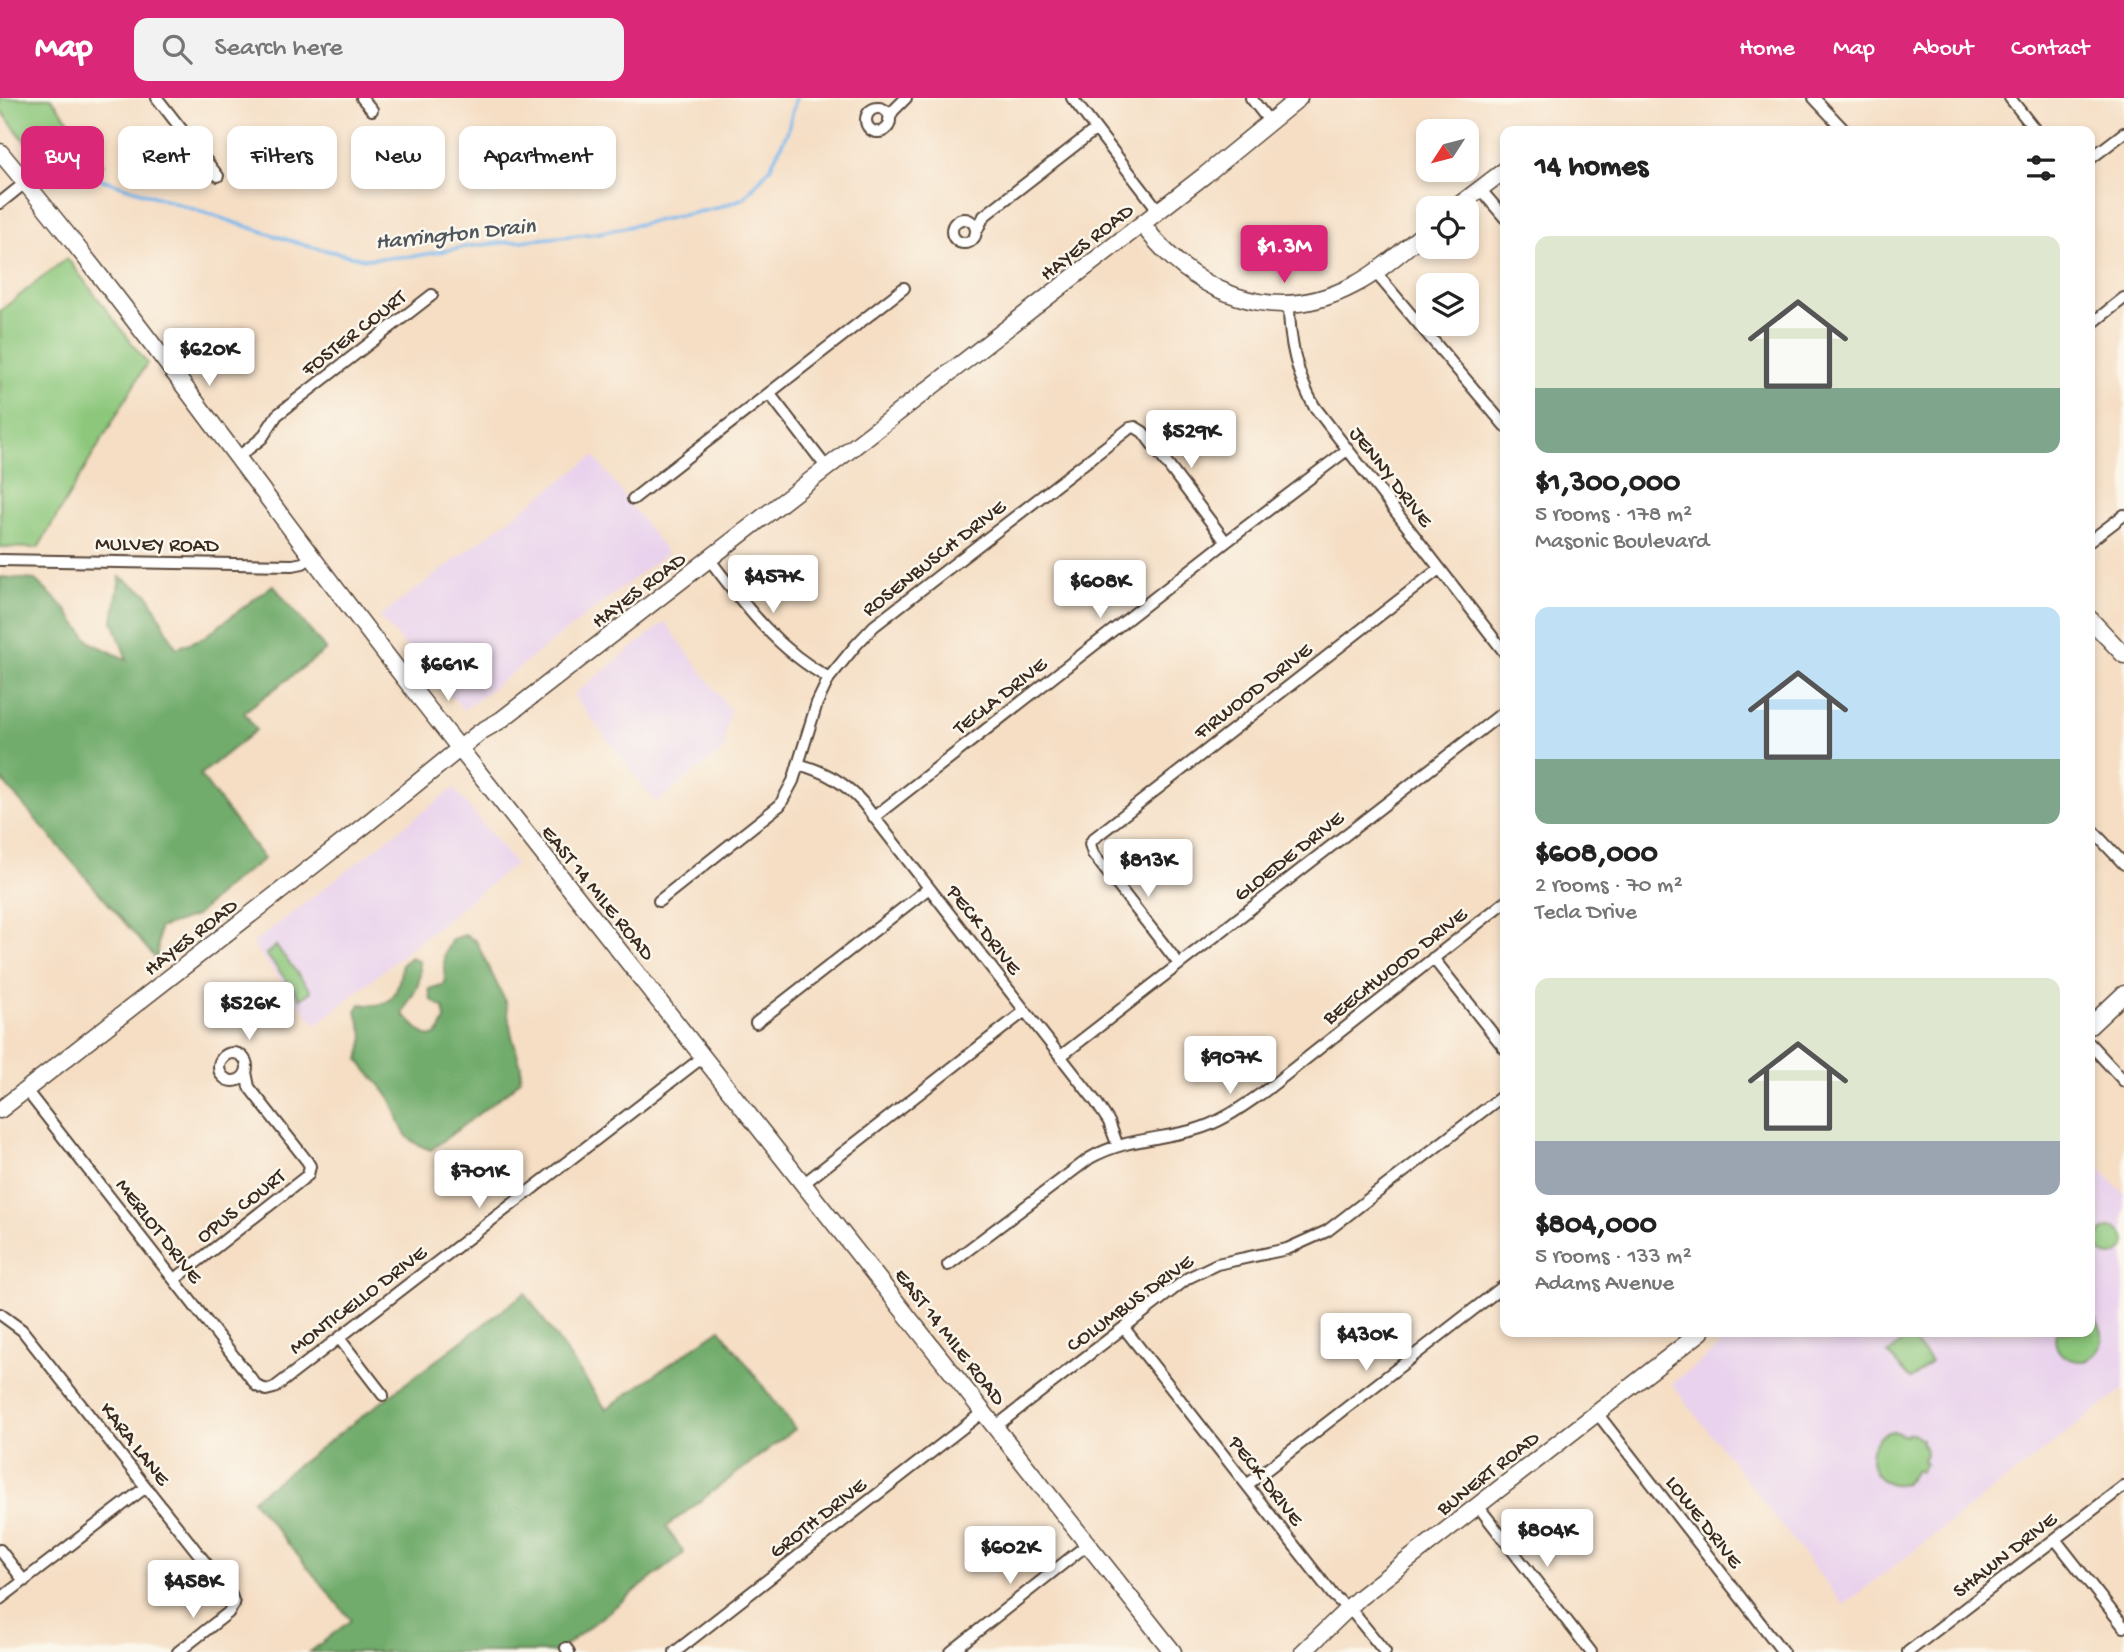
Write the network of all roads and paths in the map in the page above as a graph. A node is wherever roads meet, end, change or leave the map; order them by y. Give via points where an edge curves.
1 (157, 98) edge
2 (362, 98) edge
3 (1072, 98) edge
4 (1251, 98) edge
5 (1299, 98) edge
6 (1814, 98) edge
7 (2010, 98) edge
8 (902, 101) edge
9 (881, 109) junction
10 (372, 110) dead end
11 (889, 120) junction
12 (1269, 121) junction
13 (1840, 126) edge
14 (2032, 126) edge
15 (1096, 129) junction
16 (2124, 133) edge
17 (0, 152) edge
18 (2095, 155) edge
19 (1500, 174) edge
20 (219, 176) dead end
21 (21, 177) edge
22 (21, 187) edge
23 (31, 189) edge
24 (1480, 189) junction
25 (1471, 196) edge
26 (0, 203) edge
27 (1160, 211) junction
28 (1500, 212) edge
29 (984, 216) junction
30 (968, 220) junction
31 (1142, 224) junction
32 (976, 232) junction
33 (1416, 240) edge
34 (1375, 272) junction
35 (904, 288) dead end
36 (432, 295) dead end
37 (2124, 298) edge
38 (1289, 304) junction
39 (2095, 321) edge
40 (769, 393) junction
41 (1500, 420) edge
42 (1347, 450) junction
43 (237, 457) junction
44 (827, 468) junction
45 (633, 499) dead end
46 (2124, 514) edge
47 (2095, 537) edge
48 (1226, 542) junction
49 (311, 557) junction
50 (0, 560) edge
51 (710, 560) junction
52 (1439, 569) junction
53 (2095, 624) edge
54 (1500, 647) edge
55 (2124, 654) edge
56 (829, 678) junction
57 (1500, 714) edge
58 (460, 749) junction
59 (798, 764) junction
60 (874, 817) junction
61 (2095, 833) edge
62 (2124, 863) edge
63 (929, 888) junction
64 (659, 901) dead end
65 (1500, 906) edge
66 (1433, 958) junction
67 (1179, 964) junction
68 (2124, 994) edge
69 (1025, 1011) junction
70 (2095, 1021) edge
71 (755, 1023) dead end
72 (1500, 1043) edge
73 (2095, 1049) edge
74 (1061, 1056) junction
75 (703, 1057) junction
76 (246, 1072) junction
77 (235, 1081) junction
78 (2124, 1081) edge
79 (249, 1087) junction
80 (26, 1090) junction
81 (1500, 1098) edge
82 (0, 1110) edge
83 (1117, 1144) junction
84 (803, 1184) junction
85 (948, 1265) dead end
86 (174, 1280) junction
87 (1500, 1288) edge
88 (0, 1314) edge
89 (1124, 1328) junction
90 (1696, 1337) edge
91 (339, 1338) junction
92 (266, 1390) joint
93 (383, 1395) dead end
94 (983, 1412) junction
95 (1597, 1413) junction
96 (995, 1427) junction
97 (1247, 1485) junction
98 (2124, 1486) edge
99 (146, 1487) junction
100 (1478, 1506) junction
101 (2055, 1539) junction
102 (1088, 1544) junction
103 (0, 1550) edge
104 (23, 1581) junction
105 (0, 1599) edge
106 (1347, 1608) junction
107 (2124, 1627) edge
108 (178, 1652) edge
109 (675, 1652) edge
110 (951, 1652) edge
111 (1173, 1652) edge
112 (1303, 1652) edge
113 (1385, 1652) edge
114 (1591, 1652) edge
115 (1783, 1652) edge
116 (1908, 1652) edge

1 - 20 street
2 - 10 street
3 - 15 street
4 - 12 street
5 - 12 street, HAYES ROAD
6 - 13 street
7 - 14 street
8 - 9 street
8 - 11 street
9 - 11 street
9 - 11 street via 868,114 869,128 884,130
12 - 27 street, HAYES ROAD
15 - 27 street
15 - 29 street
16 - 18 street
17 - 21 street, EAST 14 MILE ROAD
19 - 24 street
22 - 26 street
23 - 43 street, EAST 14 MILE ROAD
24 - 25 street
24 - 28 street
27 - 31 street, HAYES ROAD
29 - 30 street
29 - 32 street
30 - 32 street
30 - 32 street via 957,222 954,237 967,243
31 - 38 street via 1170,257 1207,284 1232,295
31 - 44 street, HAYES ROAD
33 - 34 street
34 - 38 street via 1338,292
34 - 41 street
35 - 40 street
36 - 43 street, FOSTER COURT via 277,415 261,438
37 - 39 street
38 - 42 street, JENNY DRIVE via 1300,378 1314,406
40 - 44 street
40 - 45 street
42 - 48 street, TECLA DRIVE
42 - 52 street, JENNY DRIVE
43 - 49 street, EAST 14 MILE ROAD
44 - 51 street, HAYES ROAD
46 - 47 street
48 - 56 street, ROSENBUSCH DRIVE via 1143,432 1135,427 1126,430 874,626
48 - 60 street, TECLA DRIVE
49 - 50 street, MULVEY ROAD via 293,565
49 - 58 street, EAST 14 MILE ROAD
51 - 56 street via 761,625 795,656
51 - 58 street, HAYES ROAD
52 - 54 street, JENNY DRIVE
52 - 67 street, FIRWOOD DRIVE via 1090,844 1093,855
53 - 55 street
56 - 59 street, ROSENBUSCH DRIVE
57 - 67 street, GLOEDE DRIVE
58 - 75 street, EAST 14 MILE ROAD
58 - 80 street, HAYES ROAD
59 - 60 street, PECK DRIVE via 836,778
59 - 64 street, ROSENBUSCH DRIVE via 780,805
60 - 63 street, PECK DRIVE
61 - 62 street
63 - 69 street, PECK DRIVE
63 - 71 street
65 - 66 street, BEECHWOOD DRIVE
66 - 72 street
66 - 83 street, BEECHWOOD DRIVE via 1233,1113 1196,1130
67 - 74 street, GLOEDE DRIVE
68 - 70 street
69 - 74 street, PECK DRIVE
69 - 84 street
73 - 78 street
74 - 83 street, PECK DRIVE via 1109,1122
75 - 84 street, EAST 14 MILE ROAD
75 - 91 street, MONTICELLO DRIVE
76 - 77 street
76 - 77 street via 242,1056 225,1055 220,1071
76 - 79 street, OPUS COURT
77 - 79 street, OPUS COURT
79 - 86 street, OPUS COURT via 307,1161 308,1175
80 - 82 street, HAYES ROAD
80 - 86 street, MERLOT DRIVE
81 - 89 street, COLUMBUS DRIVE via 1327,1231 1287,1249 1205,1269
83 - 85 street, BEECHWOOD DRIVE via 1090,1158
84 - 94 street, EAST 14 MILE ROAD
86 - 92 street, MERLOT DRIVE via 257,1385
87 - 97 street
88 - 99 street, KARA LANE via 22,1330
89 - 96 street, COLUMBUS DRIVE
89 - 97 street, PECK DRIVE
90 - 95 street, BUNERT ROAD
91 - 92 street, MONTICELLO DRIVE
91 - 93 street
94 - 96 street, EAST 14 MILE ROAD
94 - 109 street, GROTH DRIVE
95 - 100 street, BUNERT ROAD
95 - 115 street, LOWE DRIVE
96 - 102 street, EAST 14 MILE ROAD
97 - 106 street, PECK DRIVE
98 - 101 street, SHAWN DRIVE
99 - 104 street
99 - 108 street, KARA LANE via 234,1604
100 - 106 street, BUNERT ROAD
100 - 114 street
101 - 107 street
101 - 116 street, SHAWN DRIVE
102 - 110 street
102 - 111 street, EAST 14 MILE ROAD
103 - 104 street
104 - 105 street
106 - 112 street, BUNERT ROAD
106 - 113 street, PECK DRIVE

